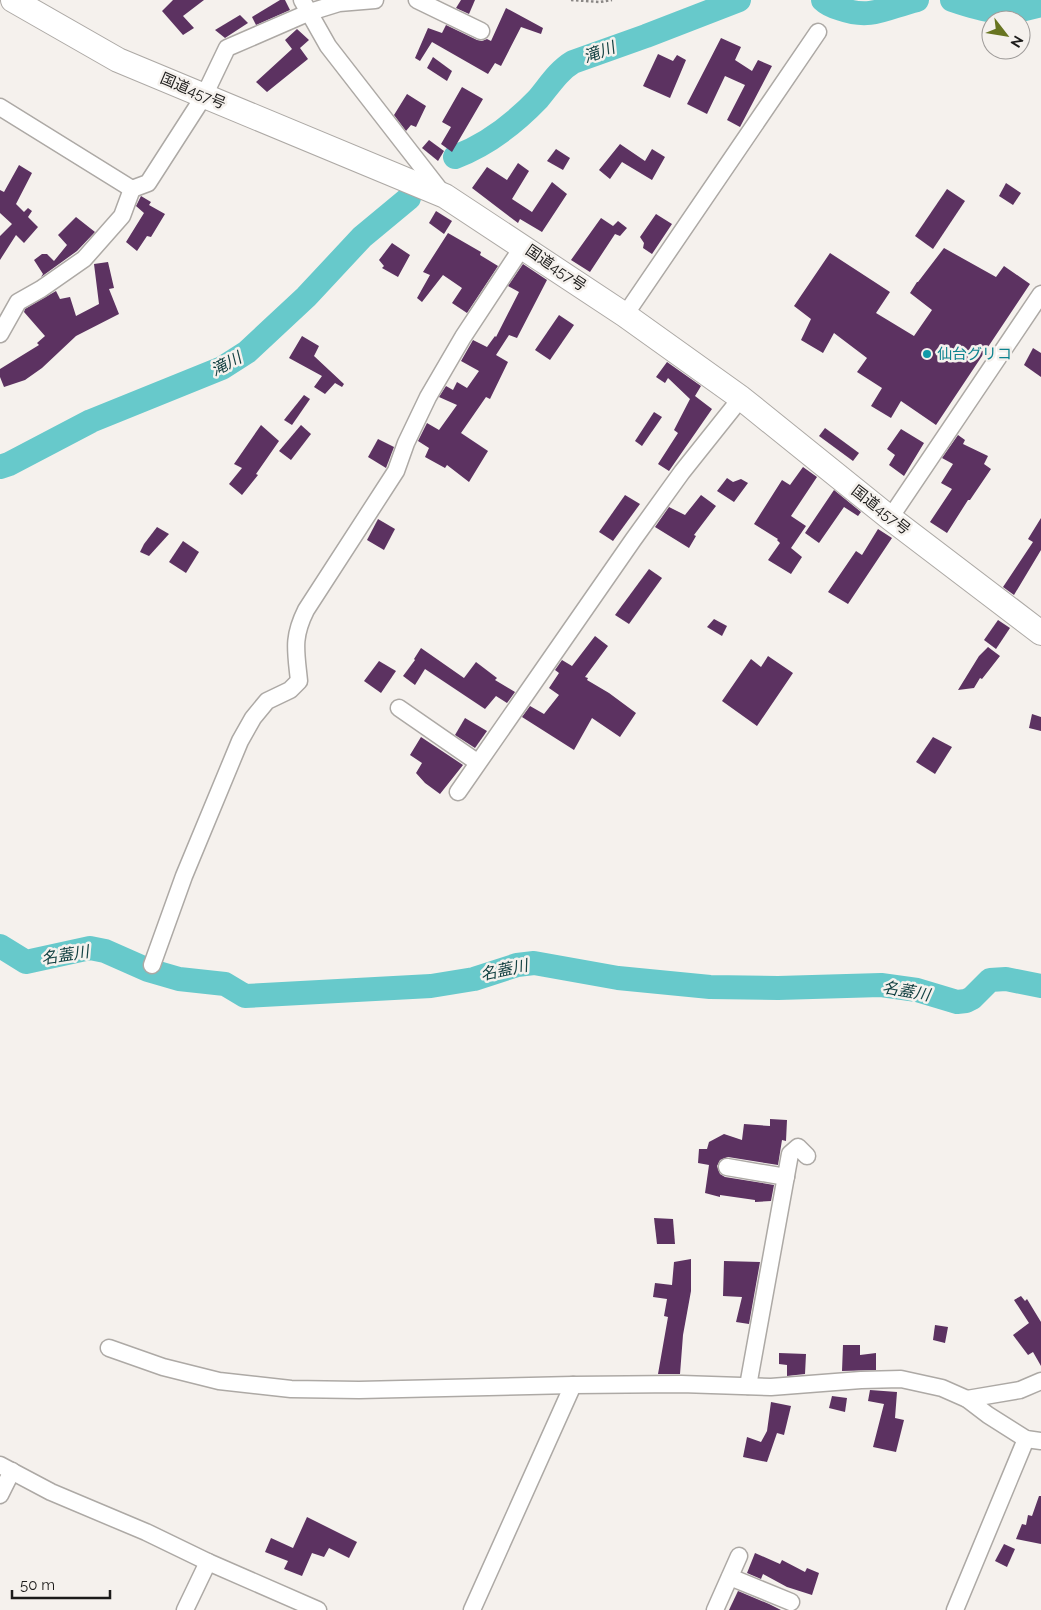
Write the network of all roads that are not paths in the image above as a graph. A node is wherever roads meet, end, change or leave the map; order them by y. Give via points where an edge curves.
1 (13, 0) edge
2 (375, 0) edge
3 (417, 0) edge
4 (306, 6) edge
5 (481, 31) dead end
6 (818, 32) dead end
7 (204, 96) junction
8 (0, 107) edge
9 (132, 189) junction
10 (445, 196) junction
11 (523, 246) junction
12 (1041, 294) edge
13 (625, 315) junction
14 (0, 334) edge
15 (741, 398) junction
16 (890, 518) junction
17 (1041, 633) edge
18 (399, 708) dead end
19 (477, 762) junction
20 (458, 792) dead end
21 (152, 965) dead end
22 (807, 1156) dead end
23 (727, 1167) dead end
24 (786, 1178) junction
25 (109, 1348) dead end
26 (1041, 1381) edge
27 (573, 1384) junction
28 (748, 1386) junction
29 (967, 1399) junction
30 (1033, 1440) edge
31 (6, 1468) edge
32 (0, 1495) edge
33 (738, 1556) dead end
34 (208, 1562) junction
35 (730, 1576) junction
36 (791, 1602) dead end
37 (185, 1610) edge
38 (318, 1610) edge
39 (472, 1610) edge
40 (715, 1610) edge
41 (955, 1610) edge

1 - 7 highway, 国道457号 via 118,60
2 - 4 street
3 - 5 street
4 - 7 street via 227,48
4 - 10 street via 328,46
6 - 13 street
7 - 9 street via 148,183
7 - 10 highway, 国道457号
8 - 9 street
9 - 14 street via 122,216 84,259 18,302
10 - 11 highway, 国道457号
11 - 13 highway, 国道457号
11 - 21 street via 428,397 396,471 306,610 298,627 296,646 299,680 290,690 267,701 240,741 184,876
12 - 16 street
13 - 15 highway, 国道457号
15 - 16 highway, 国道457号
15 - 19 street via 682,472
16 - 17 highway, 国道457号
18 - 19 street
19 - 20 street
22 - 24 street via 798,1148 790,1154
23 - 24 street
24 - 28 street
25 - 27 street via 163,1367 220,1381 291,1389
26 - 29 street via 1020,1390
27 - 28 street
27 - 39 street
28 - 29 street via 901,1379 942,1388
29 - 30 street via 988,1416
30 - 41 street
31 - 32 street
31 - 34 street via 51,1492
33 - 35 street
34 - 37 street
34 - 38 street
35 - 36 street
35 - 40 street

